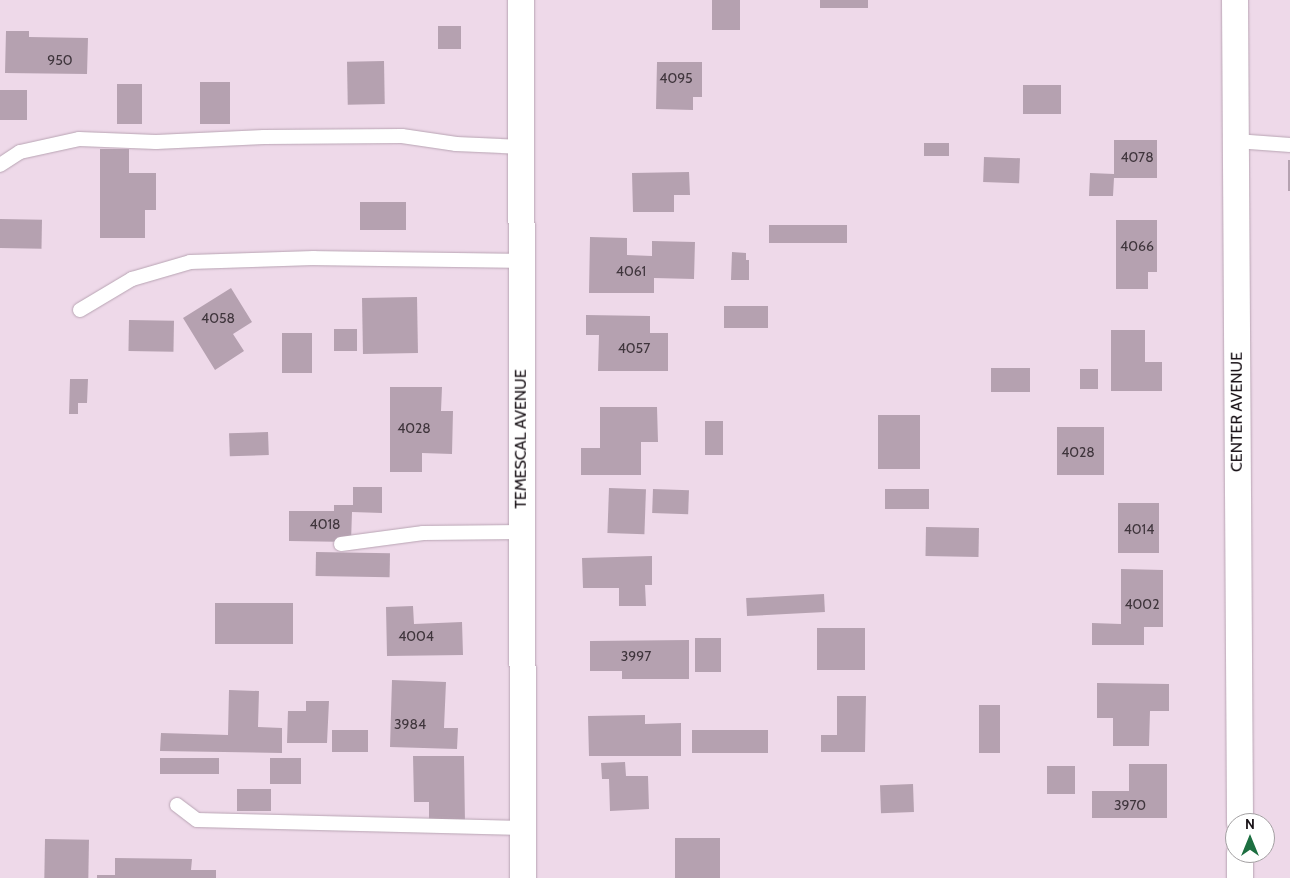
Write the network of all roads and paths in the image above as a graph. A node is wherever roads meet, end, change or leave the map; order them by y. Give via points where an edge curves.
1 (521, 0) edge
2 (1235, 0) edge
3 (1236, 141) junction
4 (1290, 145) edge
5 (522, 146) junction
6 (0, 165) edge
7 (522, 261) junction
8 (80, 310) dead end
9 (521, 532) junction
10 (341, 544) dead end
11 (177, 805) dead end
12 (1240, 813) edge
13 (523, 828) junction
14 (1240, 863) edge
15 (523, 878) edge
16 (1240, 878) edge

1 - 5 street, TEMESCAL AVENUE
2 - 3 street, CENTER AVENUE
3 - 4 lane
3 - 12 street, CENTER AVENUE
5 - 6 lane via 456,144 402,136 156,142 80,139 20,152
5 - 7 street, TEMESCAL AVENUE
7 - 8 lane via 314,258 190,262 132,279
7 - 9 street, TEMESCAL AVENUE
9 - 10 lane via 423,533
9 - 13 street, TEMESCAL AVENUE
11 - 13 lane via 197,820
13 - 15 street, TEMESCAL AVENUE
14 - 16 street

